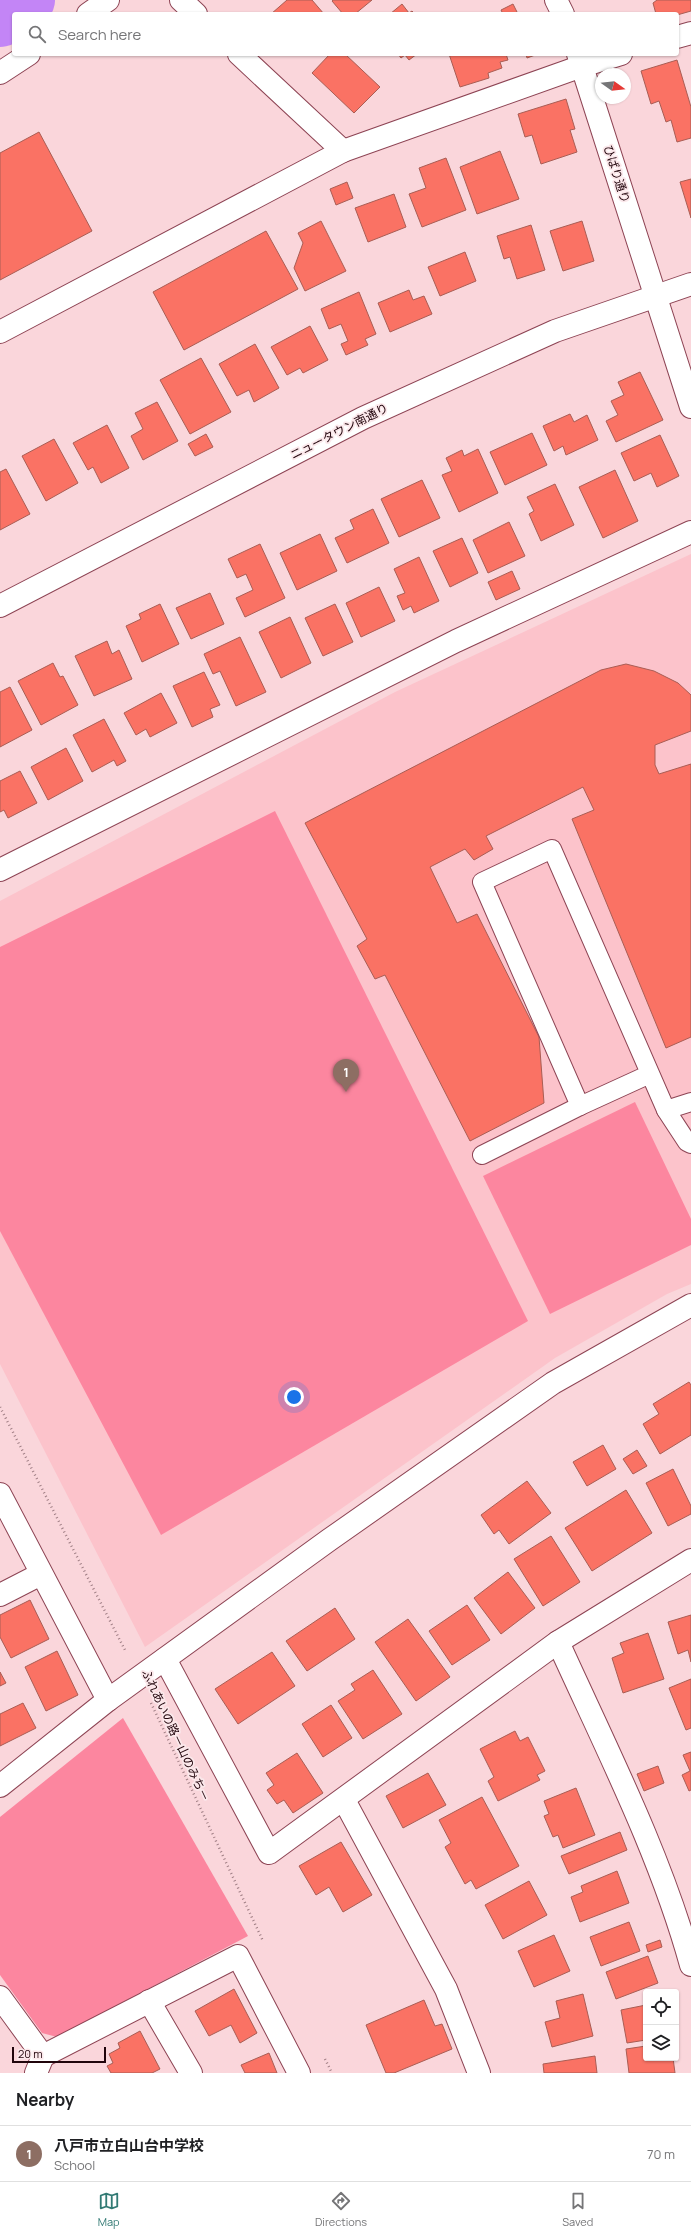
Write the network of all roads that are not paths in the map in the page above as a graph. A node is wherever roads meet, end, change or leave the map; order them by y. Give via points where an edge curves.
1 (108, 0) edge
2 (181, 0) edge
3 (556, 0) edge
4 (91, 12) edge
5 (194, 12) edge
6 (562, 12) edge
7 (691, 33) edge
8 (679, 36) edge
9 (26, 56) edge
10 (241, 56) edge
11 (607, 56) edge
12 (580, 60) edge
13 (0, 73) edge
14 (343, 151) junction
15 (691, 284) edge
16 (656, 295) junction
17 (0, 332) edge
18 (691, 407) edge
19 (691, 532) edge
20 (0, 606) edge
21 (0, 870) edge
22 (650, 1074) junction
23 (691, 1102) edge
24 (580, 1106) junction
25 (666, 1110) junction
26 (691, 1144) edge
27 (482, 1155) dead end
28 (691, 1306) edge
29 (0, 1494) edge
30 (691, 1560) edge
31 (41, 1574) junction
32 (0, 1595) edge
33 (558, 1642) junction
34 (165, 1659) junction
35 (108, 1700) junction
36 (0, 1786) edge
37 (344, 1800) junction
38 (691, 1965) edge
39 (0, 1997) edge
40 (149, 2001) junction
41 (40, 2064) edge
42 (191, 2073) edge
43 (299, 2073) edge
44 (479, 2073) edge

1 - 4 street
2 - 5 street
3 - 6 street
7 - 8 street
9 - 13 street
10 - 14 street
11 - 12 street
12 - 14 street
12 - 16 street, ひばり通り
14 - 17 street
15 - 16 street, ニュータウン南通り
16 - 18 street, ひばり通り
16 - 20 street, ニュータウン南通り via 555,331 363,418
19 - 21 street via 456,641
22 - 24 lane
22 - 24 lane via 552,850 482,882
22 - 25 lane
23 - 25 lane
24 - 27 lane
25 - 26 lane via 687,1142
28 - 34 street via 553,1383
29 - 31 street
30 - 33 street
31 - 32 street
31 - 35 street
33 - 37 street
33 - 38 street via 644,1830 681,1928
34 - 35 street
34 - 37 street via 269,1853
35 - 36 street
37 - 44 street via 446,1989
39 - 41 street
40 - 41 street
40 - 42 street
40 - 43 street via 238,1956

